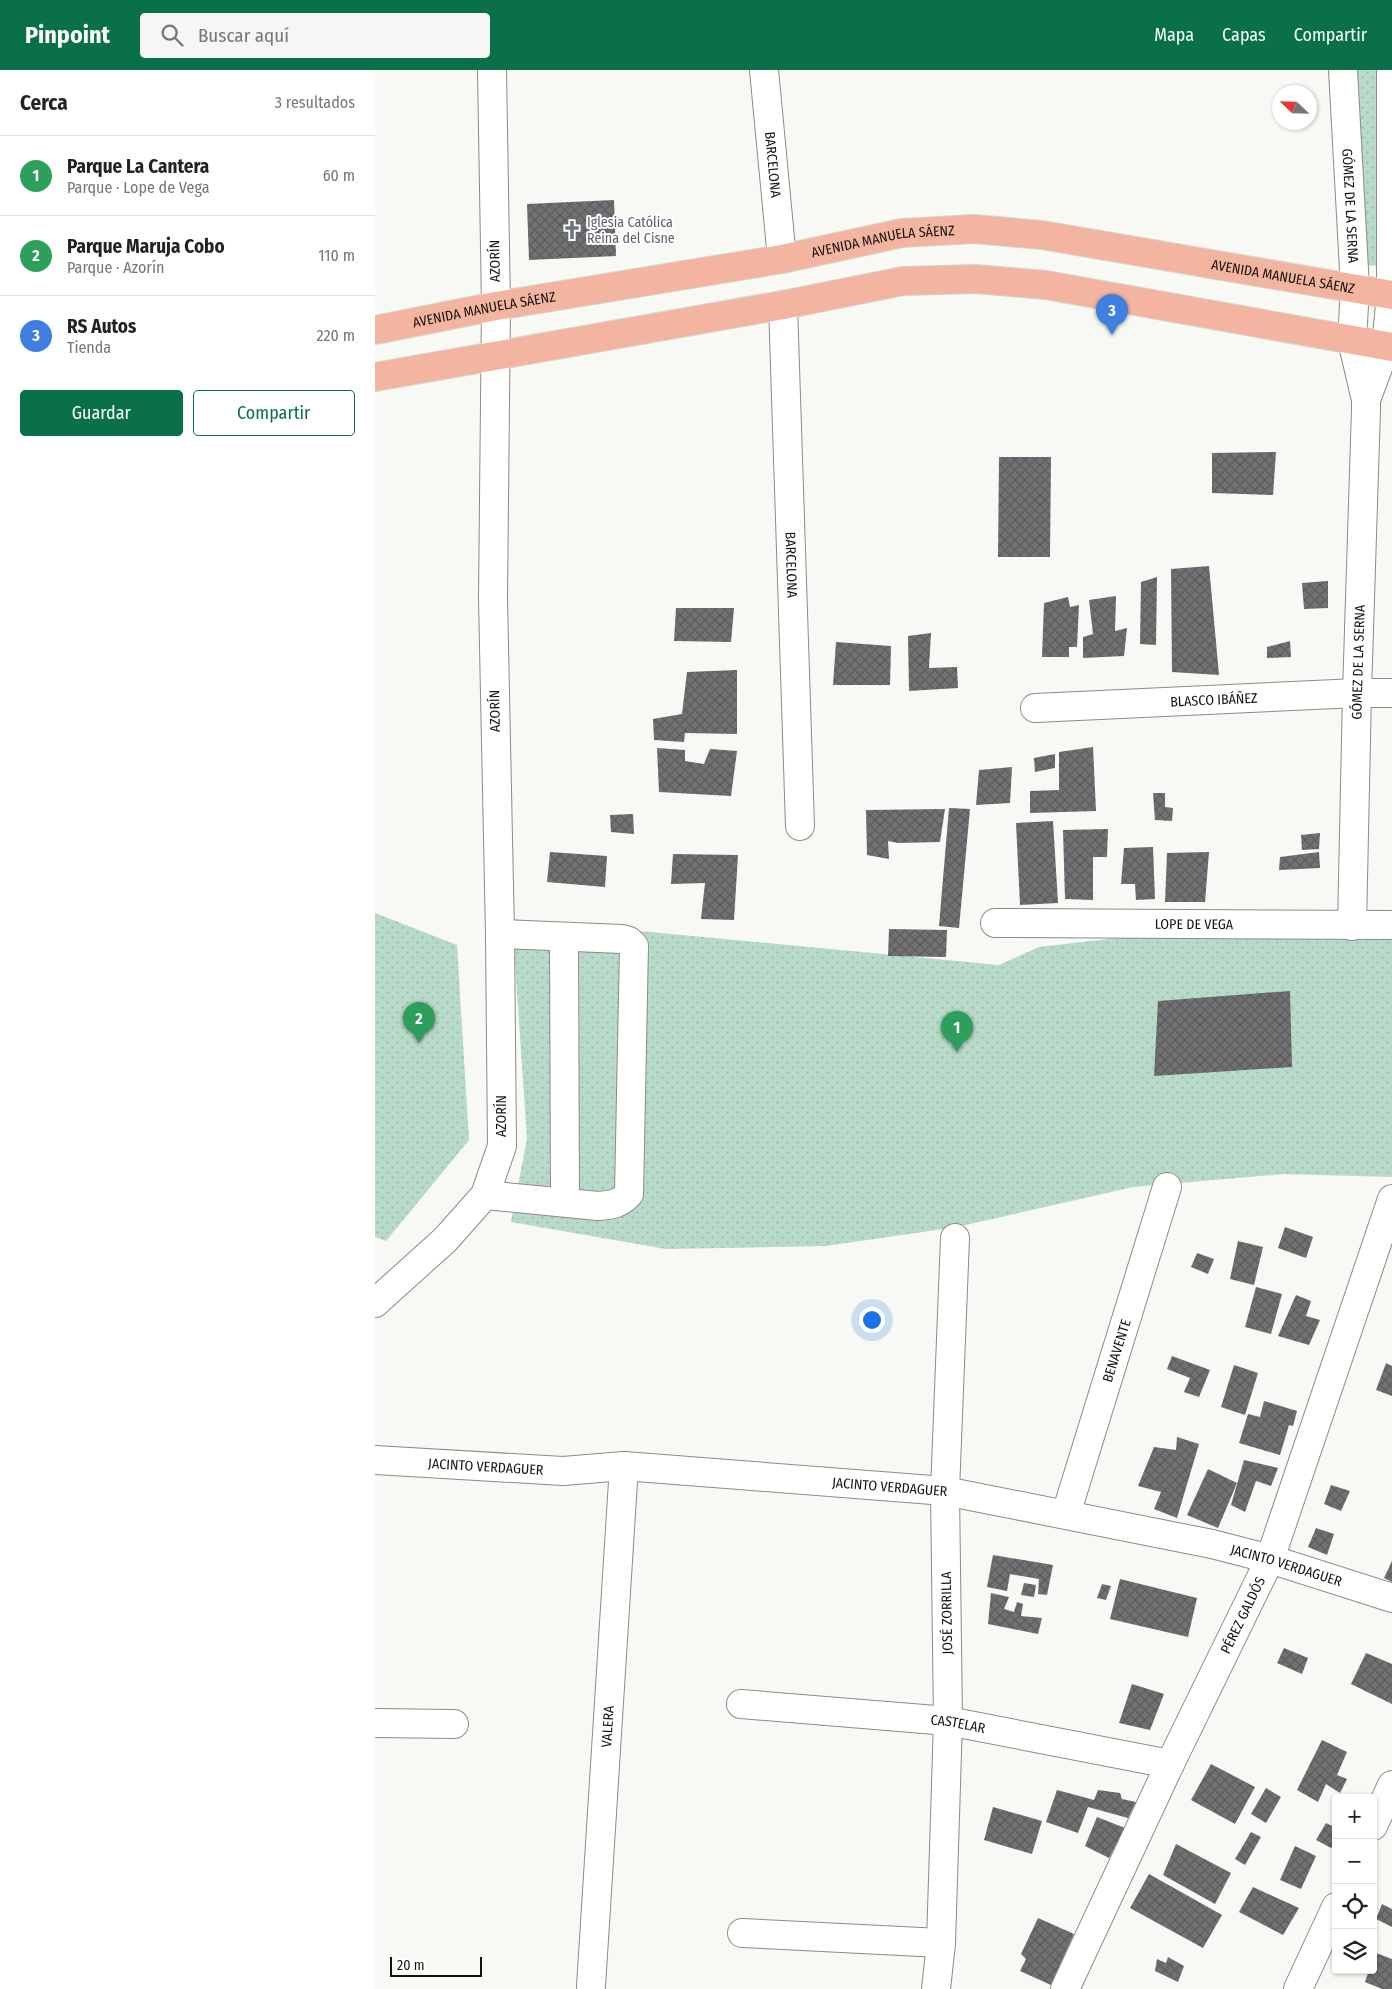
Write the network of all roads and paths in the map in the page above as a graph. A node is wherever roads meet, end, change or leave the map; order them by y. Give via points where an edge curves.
1 (492, 70) edge
2 (764, 70) edge
3 (1343, 70) edge
4 (1391, 70) edge
5 (782, 259) junction
6 (1355, 288) junction
7 (1391, 295) edge
8 (783, 304) junction
9 (496, 306) junction
10 (375, 330) edge
11 (1352, 340) junction
12 (1389, 346) edge
13 (496, 355) junction
14 (375, 377) edge
15 (1366, 400) junction
16 (1357, 693) junction
17 (1392, 693) edge
18 (1035, 708) dead end
19 (800, 826) dead end
20 (995, 923) dead end
21 (1392, 925) edge
22 (1352, 926) junction
23 (500, 934) junction
24 (564, 937) junction
25 (1167, 1187) dead end
26 (485, 1195) junction
27 (1392, 1199) edge
28 (565, 1202) junction
29 (955, 1238) dead end
30 (375, 1303) edge
31 (375, 1460) edge
32 (624, 1466) junction
33 (945, 1491) junction
34 (1066, 1514) junction
35 (1270, 1559) junction
36 (1392, 1598) edge
37 (741, 1704) dead end
38 (948, 1720) junction
39 (375, 1723) edge
40 (454, 1724) dead end
41 (1170, 1764) junction
42 (1392, 1786) edge
43 (1377, 1818) edge
44 (1332, 1916) edge
45 (742, 1933) dead end
46 (941, 1943) junction
47 (591, 1986) dead end
48 (936, 1989) edge
49 (1065, 1989) edge
50 (1298, 1989) edge

1 - 9 street, AZORÍN
2 - 5 street, BARCELONA
3 - 6 street, GÓMEZ DE LA SERNA
4 - 7 street, GÓMEZ DE LA SERNA
5 - 6 main road, AVENIDA MANUELA SÁENZ via 902,233 974,229 1042,235
5 - 9 main road, AVENIDA MANUELA SÁENZ
6 - 7 main road, AVENIDA MANUELA SÁENZ
6 - 11 street, GÓMEZ DE LA SERNA
7 - 12 street, GÓMEZ DE LA SERNA
8 - 11 main road via 903,281 976,279 1046,285
8 - 13 main road
8 - 19 street, BARCELONA
9 - 10 main road, AVENIDA MANUELA SÁENZ
9 - 13 street, AZORÍN
11 - 12 main road
11 - 15 street, GÓMEZ DE LA SERNA
12 - 15 street, GÓMEZ DE LA SERNA
13 - 14 main road
13 - 23 street, AZORÍN via 493,598
15 - 16 street, GÓMEZ DE LA SERNA
16 - 17 street, BLASCO IBÁÑEZ
16 - 18 street, BLASCO IBÁÑEZ
16 - 22 street, GÓMEZ DE LA SERNA
20 - 22 street, LOPE DE VEGA
21 - 22 street, LOPE DE VEGA
23 - 24 street
23 - 26 street, AZORÍN via 502,1146
24 - 28 street
24 - 28 street via 629,940 634,946 635,956 629,1194 614,1205
25 - 34 street, BENAVENTE
26 - 28 street
26 - 30 street, AZORÍN via 445,1240
27 - 35 street, PÉREZ GALDÓS
29 - 33 street, JOSÉ ZORRILLA
31 - 32 street, JACINTO VERDAGUER via 563,1471
32 - 33 street, JACINTO VERDAGUER
32 - 47 street, VALERA
33 - 34 street, JACINTO VERDAGUER
33 - 38 street, JOSÉ ZORRILLA
34 - 35 street, JACINTO VERDAGUER
35 - 36 street, JACINTO VERDAGUER
35 - 41 street, PÉREZ GALDÓS
37 - 38 street, CASTELAR
38 - 41 street, CASTELAR
38 - 46 street, JOSÉ ZORRILLA
39 - 40 street
41 - 49 street, PÉREZ GALDÓS
42 - 43 street
44 - 50 street
45 - 46 street
46 - 48 street, JOSÉ ZORRILLA

